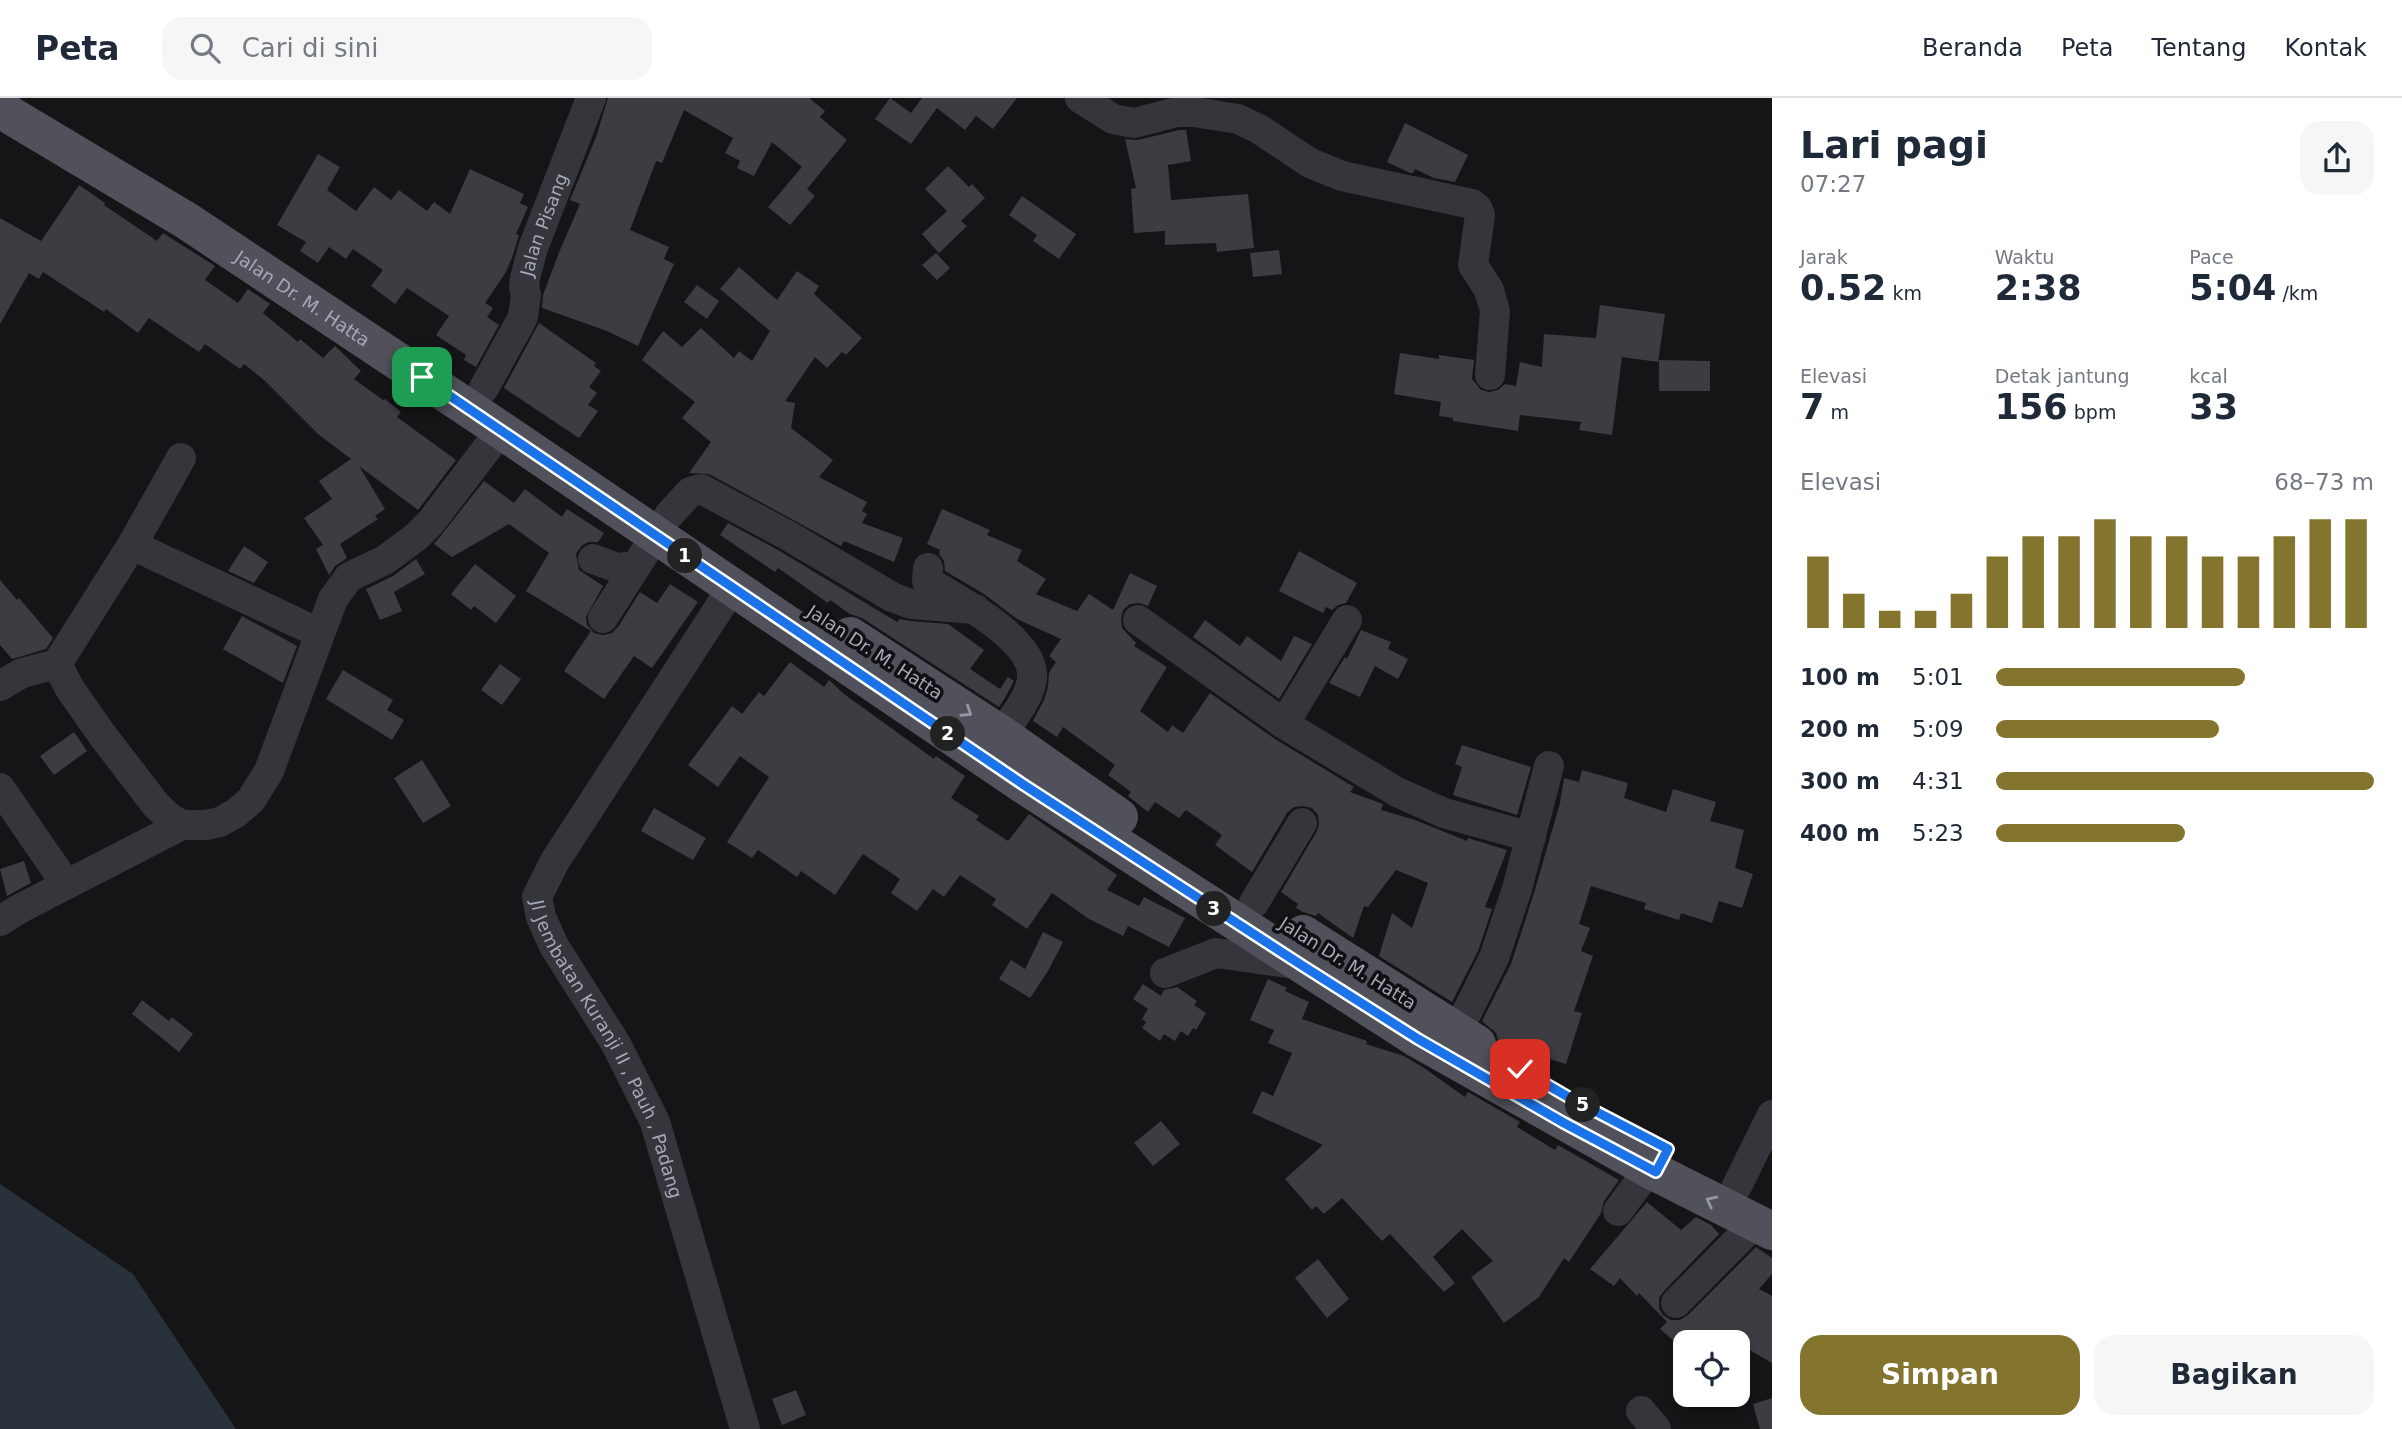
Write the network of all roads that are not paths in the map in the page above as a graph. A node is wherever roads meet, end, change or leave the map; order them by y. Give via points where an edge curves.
1 (28, 98) edge
2 (591, 98) edge
3 (1080, 98) edge
4 (1177, 105) edge
5 (0, 108) edge
6 (76, 138) junction
7 (1490, 375) dead end
8 (484, 388) junction
9 (500, 430) junction
10 (181, 458) dead end
11 (654, 539) junction
12 (132, 545) junction
13 (593, 559) dead end
14 (928, 568) dead end
15 (732, 588) junction
16 (975, 609) junction
17 (604, 618) dead end
18 (1138, 620) dead end
19 (1347, 620) dead end
20 (319, 633) junction
21 (57, 664) junction
22 (0, 685) edge
23 (1284, 724) junction
24 (1002, 735) junction
25 (1549, 766) dead end
26 (0, 789) edge
27 (1302, 823) dead end
28 (182, 825) junction
29 (1531, 837) junction
30 (66, 884) junction
31 (1254, 903) junction
32 (0, 921) edge
33 (1303, 966) junction
34 (1165, 973) dead end
35 (1457, 1032) junction
36 (1772, 1115) edge
37 (1657, 1164) junction
38 (1737, 1186) junction
39 (1618, 1211) dead end
40 (1766, 1219) edge
41 (1676, 1303) dead end
42 (745, 1429) edge

1 - 6 main road, Jalan Dr. M. Hatta
2 - 8 street, Jalan Pisang via 533,248 525,278 523,317
3 - 4 street via 1112,118 1134,123
4 - 7 street via 1238,120 1310,163 1342,176 1477,208 1473,265 1489,290 1495,312
5 - 6 main road, Jalan Dr. M. Hatta
6 - 8 main road, Jalan Dr. M. Hatta via 167,180
6 - 9 main road, Jalan Dr. M. Hatta via 187,221
8 - 11 main road, Jalan Dr. M. Hatta
9 - 11 main road, Jalan Dr. M. Hatta
9 - 20 street via 431,522 392,555 349,577 333,599
10 - 12 street
11 - 13 street via 618,568
11 - 15 main road, Jalan Dr. M. Hatta
11 - 16 street via 690,492 701,489 892,597 911,604
11 - 17 street
11 -> 24 main road, Jalan Dr. M. Hatta
12 - 20 street
12 - 21 street
14 - 16 street via 927,581
15 - 33 main road, Jalan Dr. M. Hatta
15 - 42 street, Jl Jembatan Kuranji II , Pauh , Padang via 555,861 537,897 554,946 616,1044 655,1122
16 - 24 street via 1012,640 1032,669 1027,693
18 - 23 street
19 - 23 street
20 - 28 street via 270,771 251,800 220,822
21 - 22 street via 22,673
21 - 28 street via 103,736 156,805
23 - 29 street via 1397,792 1444,813
24 - 31 main road, Jalan Dr. M. Hatta via 1123,820
25 - 29 street
26 - 30 street
27 - 31 street
28 - 30 street
29 - 35 street via 1494,958
30 - 32 street
31 - 35 main road, Jalan Dr. M. Hatta
33 - 34 street via 1216,953
33 - 37 main road, Jalan Dr. M. Hatta via 1418,1039
35 - 37 main road, Jalan Dr. M. Hatta via 1570,1098
36 - 38 street
37 - 38 main road, Jalan Dr. M. Hatta
37 - 39 street
40 -> 37 main road, Jalan Dr. M. Hatta
38 - 40 main road, Jalan Dr. M. Hatta
40 - 41 street

